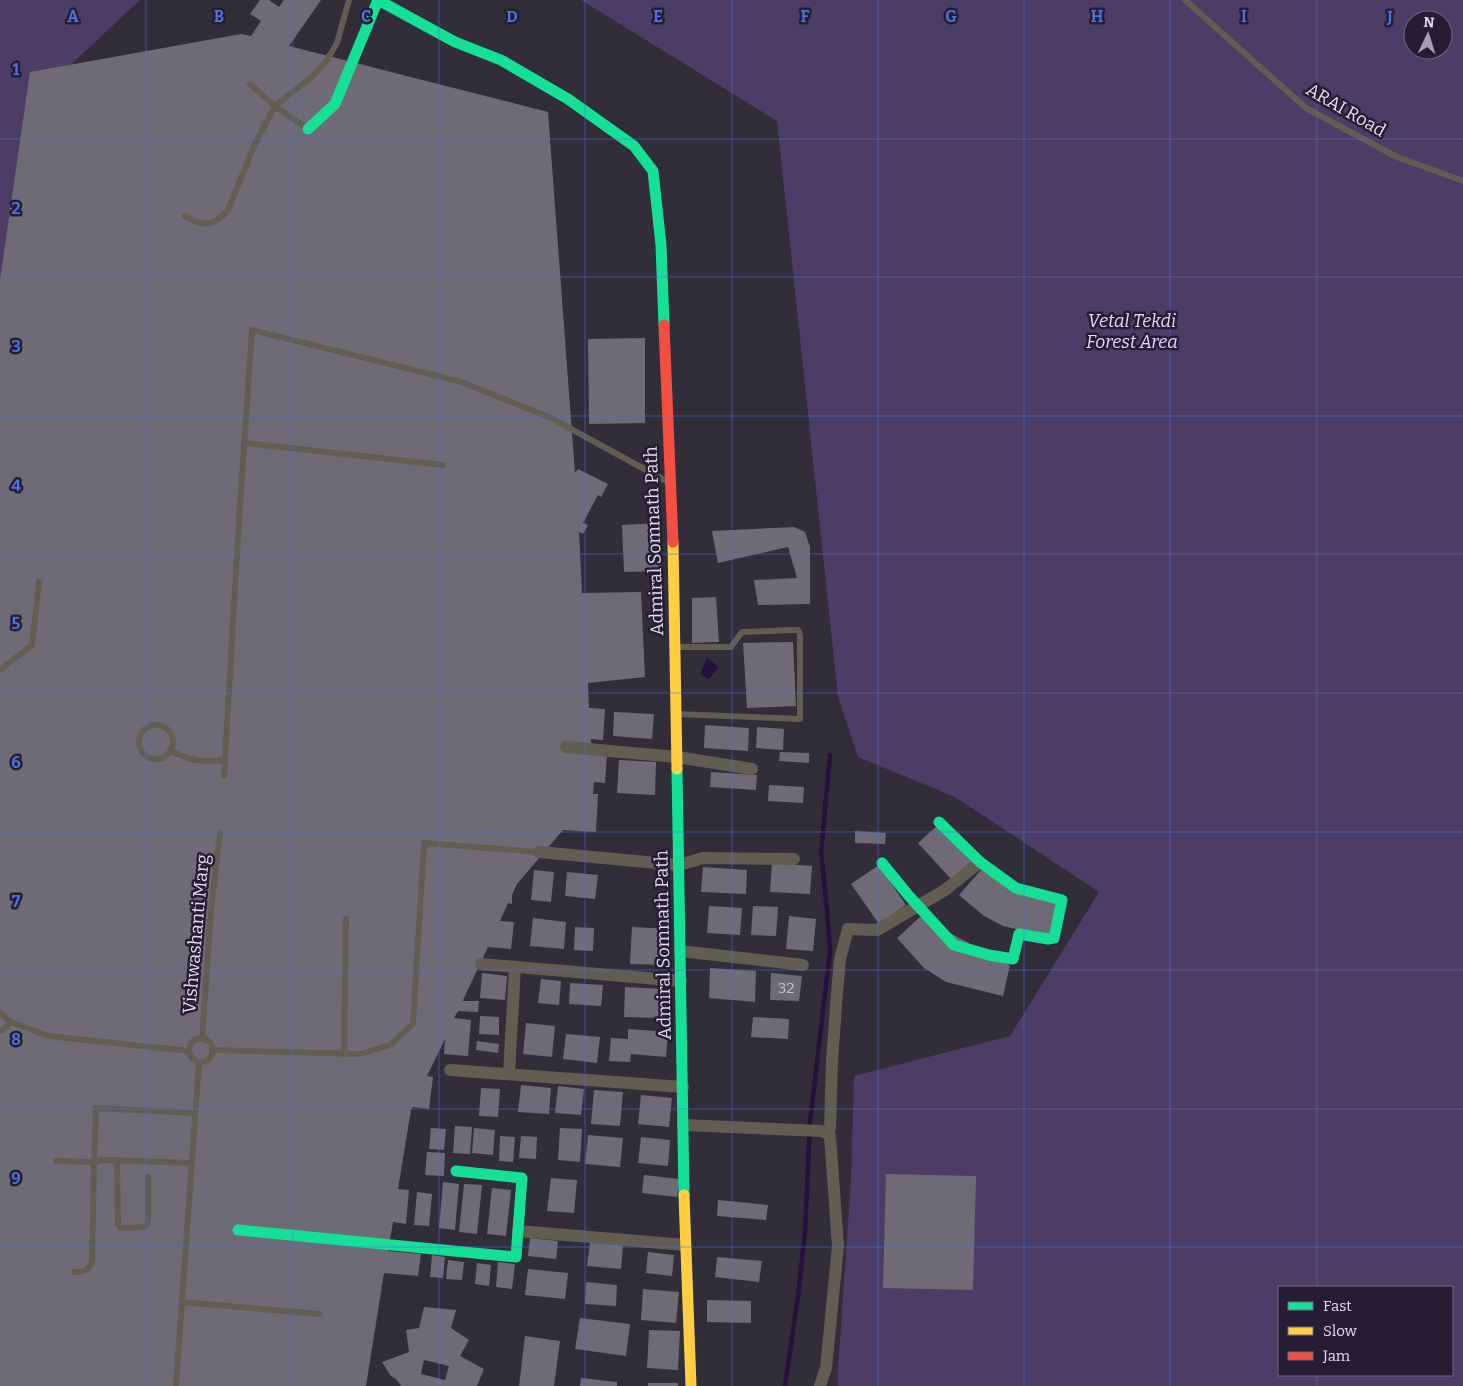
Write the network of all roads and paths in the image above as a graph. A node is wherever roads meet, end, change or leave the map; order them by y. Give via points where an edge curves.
1 (349, 0) edge
2 (1185, 0) edge
3 (250, 84) dead end
4 (275, 106) junction
5 (308, 129) joint
6 (1463, 182) edge
7 (185, 216) dead end
8 (244, 443) junction
9 (443, 466) dead end
10 (671, 483) junction
11 (39, 582) dead end
12 (675, 647) junction
13 (0, 670) edge
14 (676, 714) junction
15 (566, 747) dead end
16 (171, 751) junction
17 (677, 756) junction
18 (225, 760) junction
19 (752, 769) dead end
20 (224, 776) dead end
21 (939, 822) dead end
22 (220, 833) dead end
23 (539, 852) joint
24 (794, 859) dead end
25 (980, 862) junction
26 (882, 863) dead end
27 (679, 865) junction
28 (919, 905) junction
29 (346, 919) dead end
30 (680, 951) junction
31 (482, 964) dead end
32 (803, 965) dead end
33 (515, 967) junction
34 (681, 981) junction
35 (0, 1013) edge
36 (11, 1022) junction
37 (0, 1030) edge
38 (202, 1038) junction
39 (189, 1050) junction
40 (212, 1050) junction
41 (344, 1054) junction
42 (199, 1062) junction
43 (450, 1070) dead end
44 (509, 1074) junction
45 (683, 1087) junction
46 (196, 1113) junction
47 (683, 1125) junction
48 (823, 1131) junction
49 (117, 1160) junction
50 (56, 1161) dead end
51 (94, 1162) junction
52 (192, 1163) junction
53 (456, 1171) dead end
54 (148, 1177) dead end
55 (238, 1230) dead end
56 (518, 1231) junction
57 (685, 1245) junction
58 (74, 1272) dead end
59 (182, 1302) junction
60 (319, 1314) dead end
61 (176, 1386) edge
62 (691, 1386) edge
63 (820, 1386) edge

1 - 4 lane via 337,43 328,60
2 - 6 lane, ARAI Road via 1306,108 1397,157
3 - 4 lane
4 - 5 lane
4 - 7 lane via 222,218 206,224
5 - 10 street, Admiral Somnath Path via 335,104 378,0 455,42 501,60 568,99 634,146 653,172 661,245
8 - 9 lane
8 - 10 lane via 252,330 462,382 551,418
8 - 18 lane
10 - 12 street, Admiral Somnath Path
11 - 13 lane via 32,645
12 - 14 street, Admiral Somnath Path
12 - 14 lane via 731,648 742,632 798,630 800,635 800,719
14 - 17 street, Admiral Somnath Path
15 - 17 street
16 - 16 lane via 162,759 146,757 139,748 139,738 145,728 156,725 167,730 173,739
16 - 18 lane via 201,762
17 - 19 street
17 - 27 street, Admiral Somnath Path
18 - 20 lane
21 - 25 street
22 - 38 lane, Vishwashanti Marg
23 - 27 street
23 - 41 lane via 424,843 413,1024 390,1045 360,1054
24 - 27 street via 703,858
25 - 28 street via 945,890
25 - 28 street via 1016,888 1062,900 1054,938 1019,934 1013,958 989,955 954,945
26 - 28 street
27 - 30 street, Admiral Somnath Path
28 - 48 street via 877,930 848,929 840,959 837,993 831,1128
29 - 41 lane
30 - 32 street
30 - 34 street, Admiral Somnath Path
31 - 33 street
33 - 34 street
33 - 44 street
34 - 45 street, Admiral Somnath Path
35 - 36 lane
36 - 37 lane
36 - 39 lane via 48,1036
38 - 39 lane, Vishwashanti Marg via 193,1042
38 - 40 lane, Vishwashanti Marg
39 - 42 lane via 191,1057
40 - 41 lane
40 - 42 lane via 208,1059
42 - 46 lane
43 - 44 street
44 - 45 street
45 - 47 street, Admiral Somnath Path
46 - 51 lane via 96,1108
46 - 52 lane
47 - 48 street
47 - 57 street, Admiral Somnath Path
48 - 63 street via 831,1139 838,1246 826,1368
49 - 51 lane
49 - 52 lane
49 - 54 lane via 118,1224 121,1228 145,1227 148,1222
50 - 51 lane
51 - 58 lane via 92,1262 90,1268 83,1272
52 - 59 lane
53 - 56 street via 522,1178
55 - 56 street via 516,1257
56 - 57 street
57 - 62 street, Admiral Somnath Path
59 - 60 lane
59 - 61 lane

